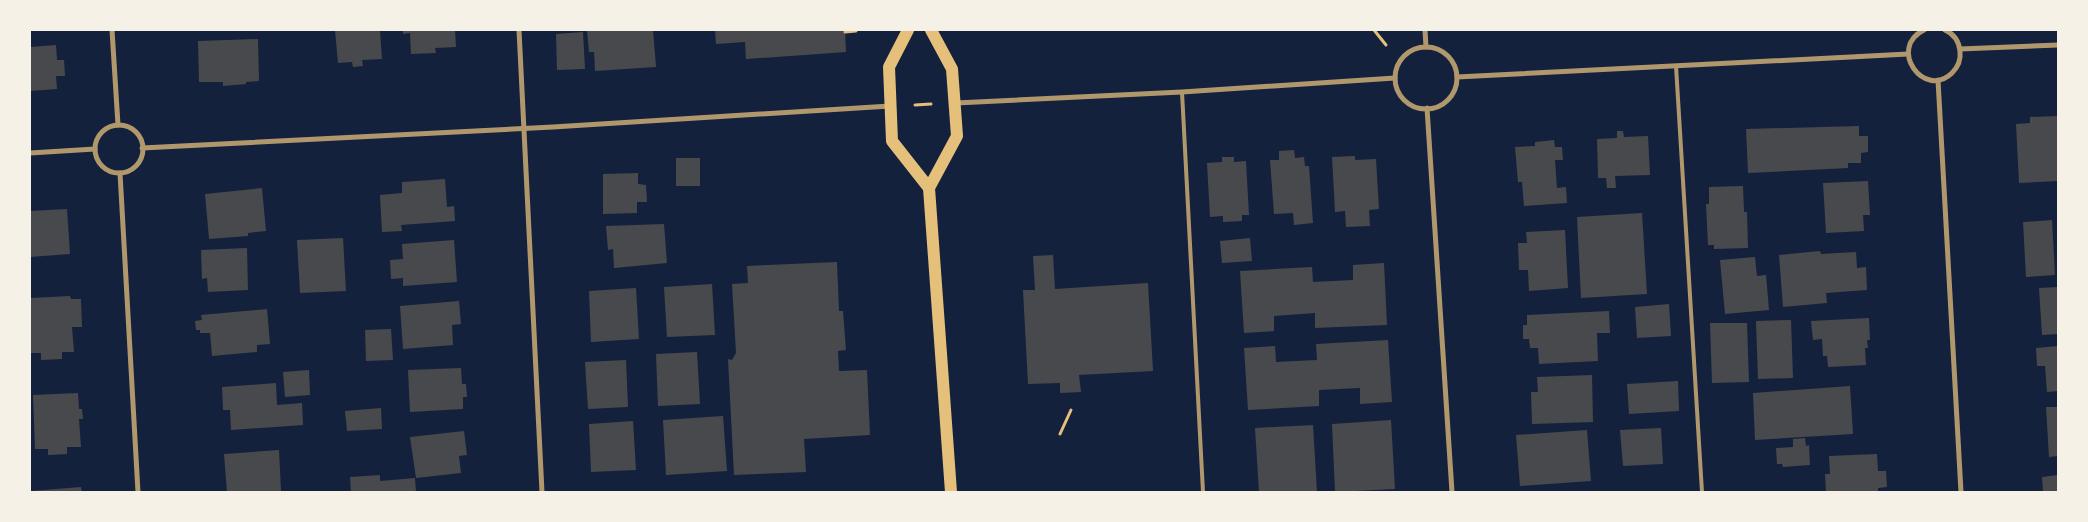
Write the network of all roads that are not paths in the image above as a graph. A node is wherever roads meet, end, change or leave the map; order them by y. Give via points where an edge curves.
1 (112, 30) edge
2 (519, 30) edge
3 (908, 30) edge
4 (931, 30) edge
5 (1425, 30) edge
6 (1924, 30) edge
7 (1945, 30) edge
8 (2058, 45) edge
9 (1426, 47) junction
10 (1960, 49) junction
11 (1908, 54) junction
12 (1676, 66) junction
13 (1456, 77) junction
14 (1395, 78) junction
15 (1938, 80) junction
16 (1182, 92) junction
17 (954, 102) junction
18 (890, 106) junction
19 (1427, 108) junction
20 (118, 125) junction
21 (524, 128) junction
22 (142, 148) junction
23 (95, 149) junction
24 (30, 153) edge
25 (120, 172) junction
26 (929, 188) junction
27 (138, 492) edge
28 (542, 492) edge
29 (950, 492) edge
30 (1203, 492) edge
31 (1452, 492) edge
32 (1702, 492) edge
33 (1961, 492) edge

1 - 20 street
2 - 21 street
3 - 18 main road via 889,68
4 - 17 main road via 952,69
5 - 9 street
6 - 11 street via 1912,41
7 - 10 street via 1954,36
8 - 10 street
9 - 13 street via 1441,51 1449,58
9 - 14 street via 1411,50 1403,57 1397,65
10 - 15 street via 1956,69
11 - 12 street
11 - 15 street via 1917,74
12 - 13 street
12 - 32 lane
13 - 19 street via 1450,97
14 - 16 street
14 - 19 street via 1399,94 1406,101
15 - 33 street
16 - 17 street
16 - 30 lane
17 - 26 main road via 956,136
18 - 21 street
18 - 26 main road via 892,142
19 - 31 street
20 - 22 street via 136,132
20 - 23 street via 101,133
21 - 22 street
21 - 28 street
22 - 25 street via 134,167
23 - 24 street
23 - 25 street via 99,162 105,168
25 - 27 street
26 - 29 main road

